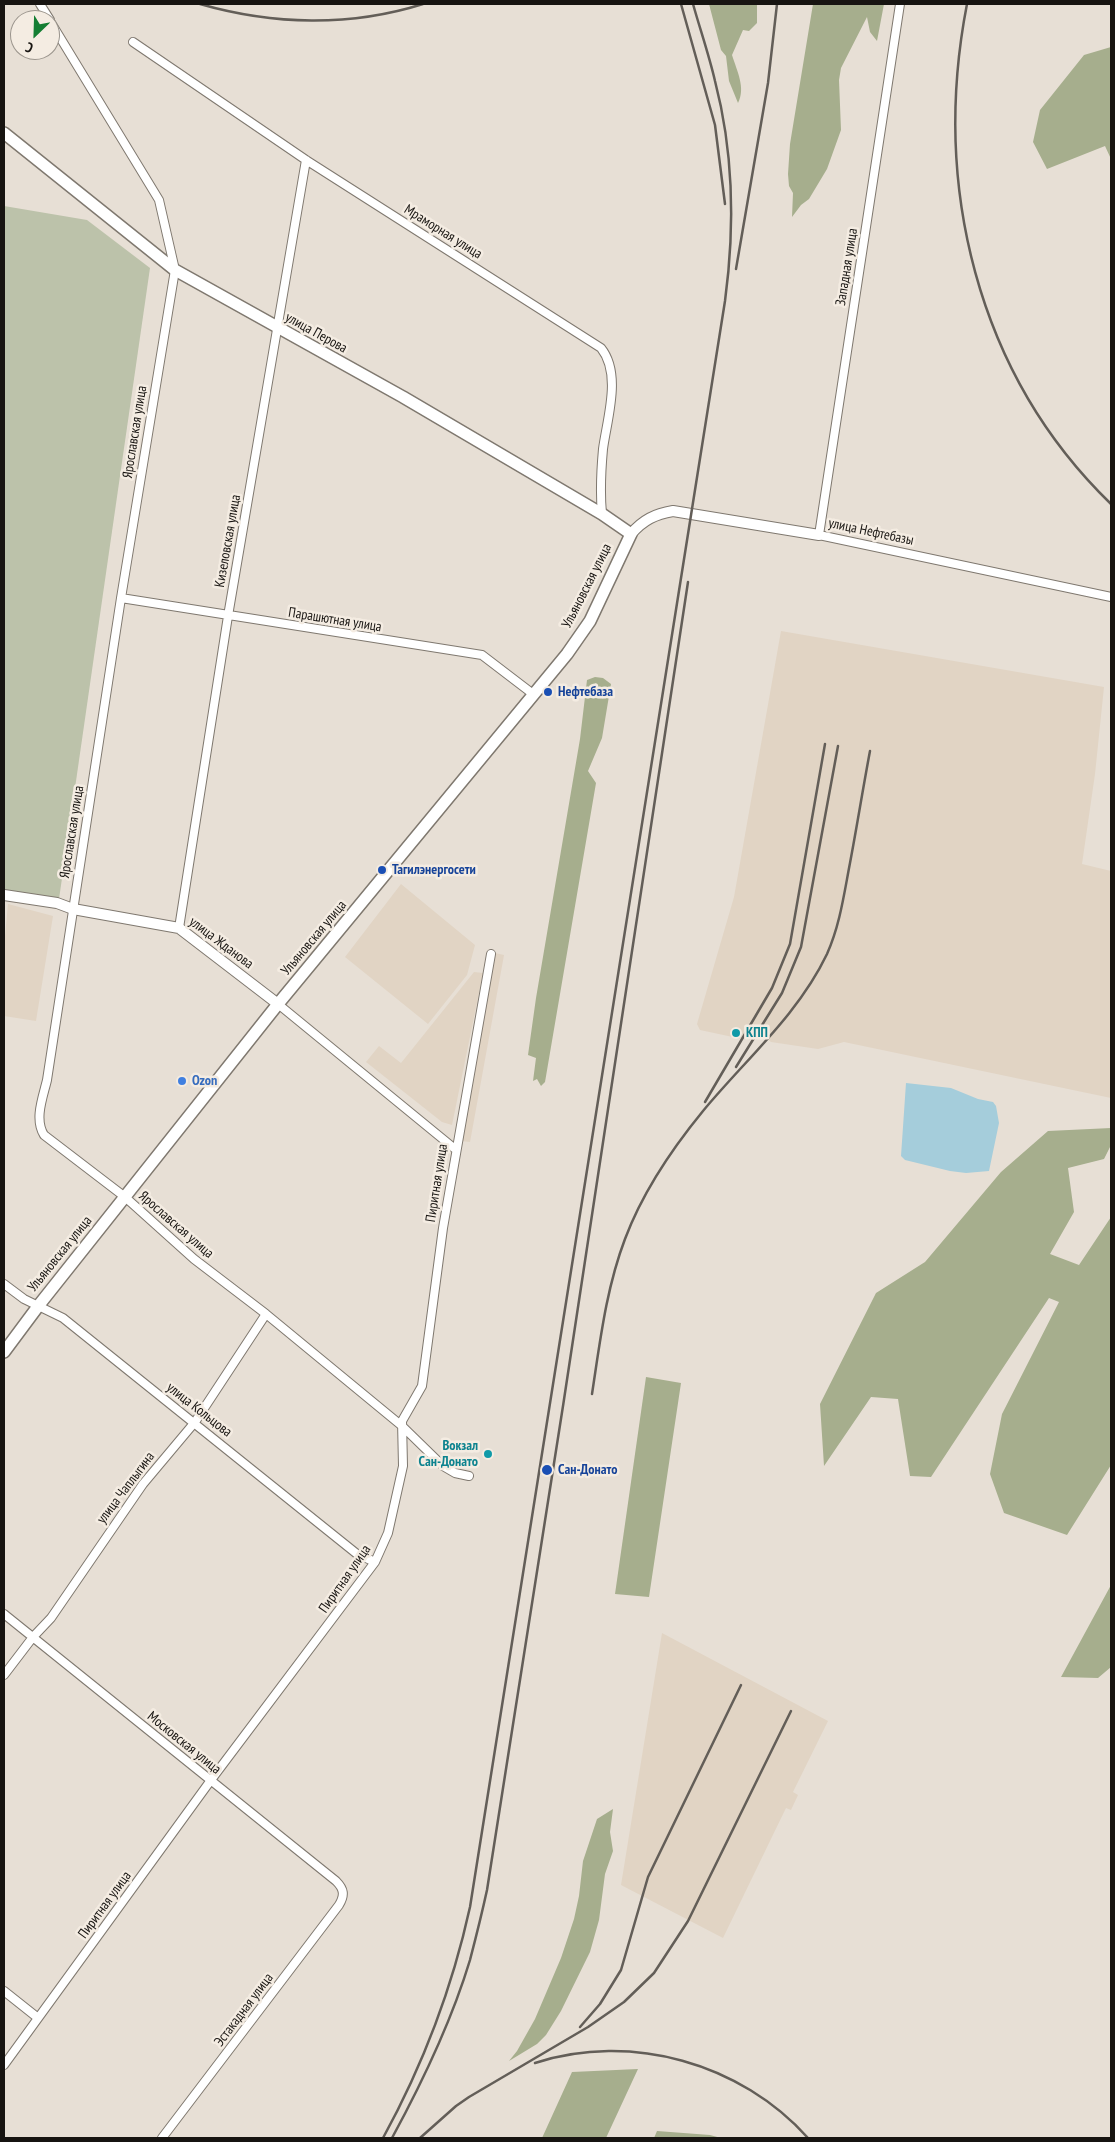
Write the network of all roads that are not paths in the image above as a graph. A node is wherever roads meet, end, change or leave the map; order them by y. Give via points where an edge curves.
1 (900, 4) edge
2 (60, 37) edge
3 (133, 42) dead end
4 (4, 133) edge
5 (306, 160) junction
6 (175, 270) junction
7 (277, 329) junction
8 (602, 514) junction
9 (631, 534) junction
10 (819, 535) junction
11 (1111, 597) edge
12 (121, 598) junction
13 (228, 616) junction
14 (533, 694) junction
15 (4, 895) edge
16 (73, 909) junction
17 (179, 928) junction
18 (491, 954) dead end
19 (278, 1004) junction
20 (456, 1148) junction
21 (125, 1197) junction
22 (4, 1284) edge
23 (39, 1305) junction
24 (266, 1314) junction
25 (4, 1352) edge
26 (194, 1422) junction
27 (402, 1426) junction
28 (469, 1476) dead end
29 (375, 1562) junction
30 (4, 1614) edge
31 (33, 1637) junction
32 (4, 1675) edge
33 (211, 1780) junction
34 (343, 1895) joint
35 (4, 1991) edge
36 (38, 2018) junction
37 (4, 2065) edge
38 (162, 2138) edge

1 - 10 street, Западная улица
2 - 6 street, Ярославская улица via 159,200
3 - 5 street, Мраморная улица
4 - 6 main road, улица Перова
5 - 7 street, Кизеловская улица
5 - 8 street, Мраморная улица via 604,352 612,395 601,470
6 - 7 main road, улица Перова
6 - 12 street, Ярославская улица
7 - 8 main road, улица Перова via 402,397
7 - 13 street, Кизеловская улица
8 - 9 main road, улица Перова
9 - 10 street, улица Нефтебазы via 650,517 672,511
9 - 14 main road, Ульяновская улица via 590,621
10 - 11 street, улица Нефтебазы
12 - 13 street, Парашютная улица
12 - 16 street, Ярославская улица
13 - 14 street, Парашютная улица via 482,655
13 - 17 street, Кизеловская улица
14 - 19 main road, Ульяновская улица
15 - 16 street, улица Жданова via 57,903
16 - 17 street, улица Жданова
16 - 21 street, Ярославская улица via 40,1128 44,1135
17 - 19 street, улица Жданова
18 - 20 street, Пиритная улица
19 - 20 street, улица Жданова
19 - 21 main road, Ульяновская улица
20 - 27 street, Пиритная улица via 422,1386
21 - 23 main road, Ульяновская улица
21 - 24 street, Ярославская улица via 194,1259
22 - 23 street, улица Кольцова via 14,1294
23 - 25 main road, Ульяновская улица
23 - 26 street, улица Кольцова via 63,1318
24 - 26 street, улица Чаплыгина
24 - 27 street, Ярославская улица
26 - 29 street, улица Кольцова via 357,1554
26 - 31 street, улица Чаплыгина via 143,1484 51,1618
27 - 28 street, Ярославская улица via 443,1466 454,1473
27 - 29 street, Пиритная улица via 403,1466 388,1533
29 - 33 street, Пиритная улица
30 - 31 street, Московская улица
31 - 32 street, улица Чаплыгина
31 - 33 street, Московская улица
33 - 34 street, Московская улица via 336,1881
33 - 36 street, Пиритная улица
34 - 38 street, Эстакадная улица via 339,1905
35 - 36 street
36 - 37 street, Пиритная улица

